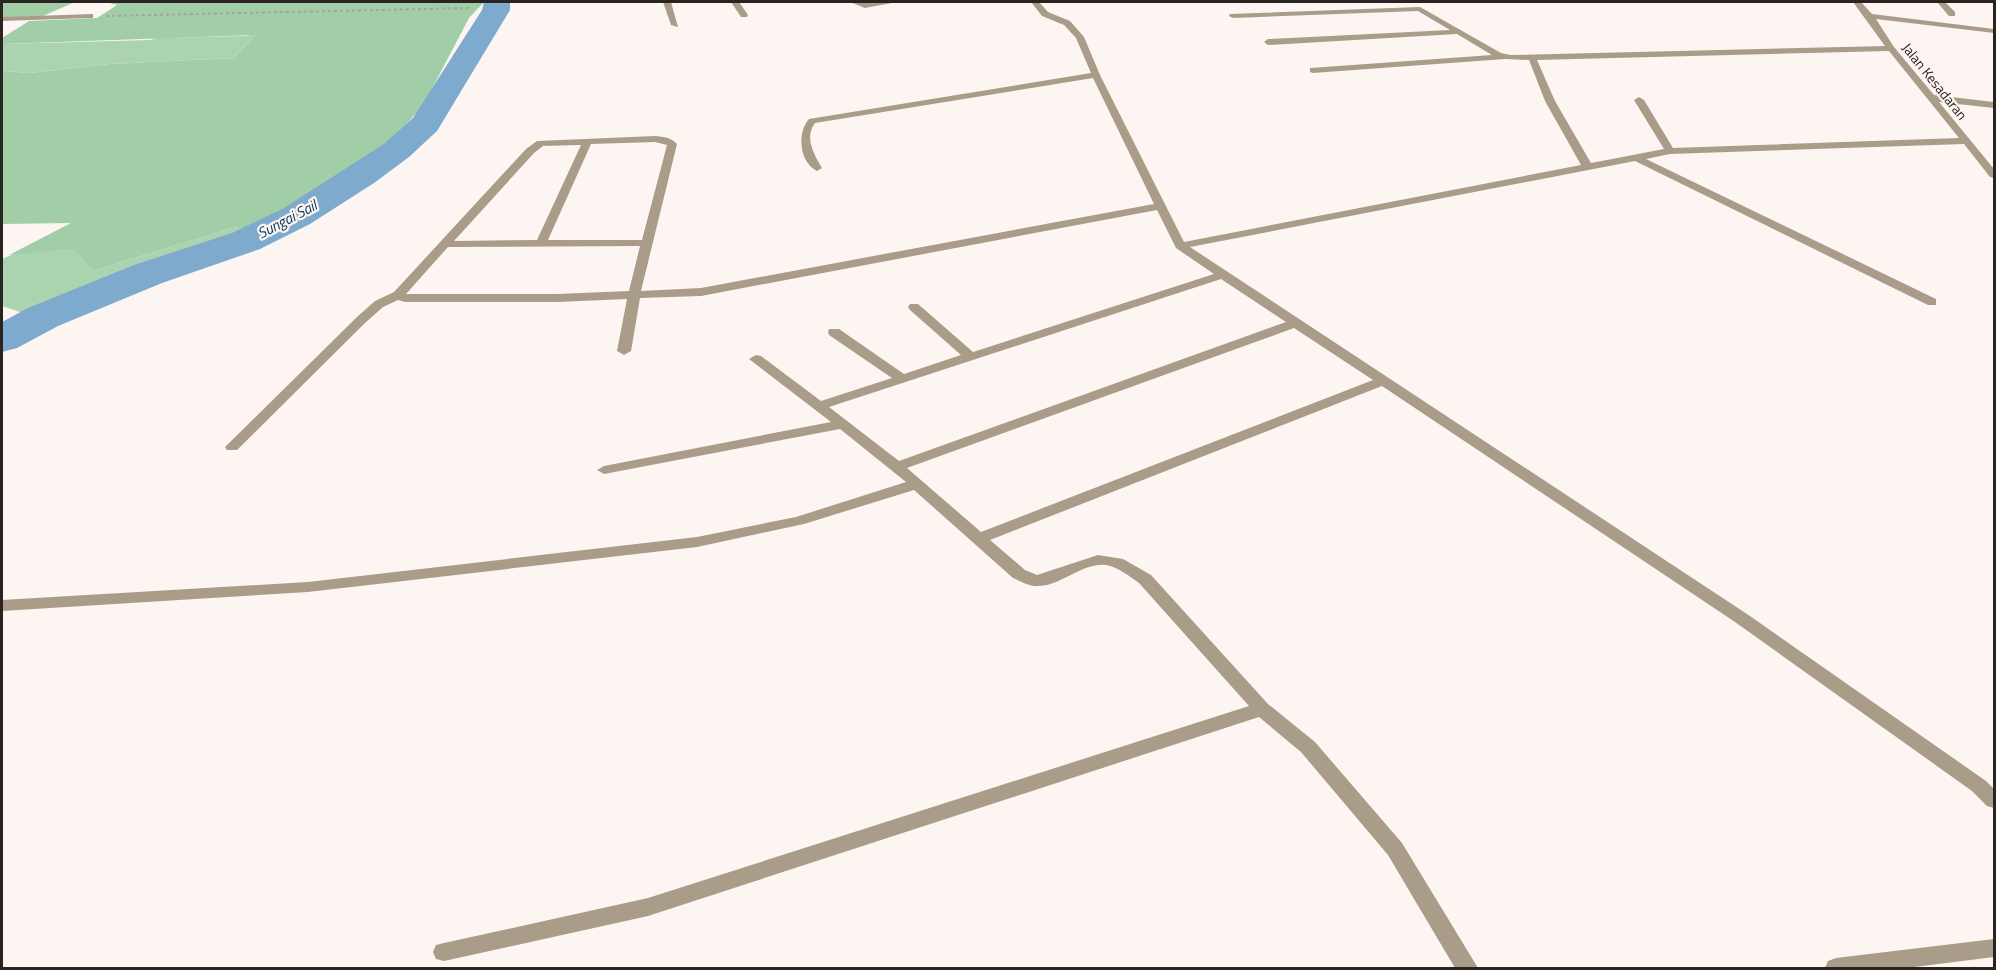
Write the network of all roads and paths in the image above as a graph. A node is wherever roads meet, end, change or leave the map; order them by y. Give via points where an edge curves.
1 (667, 2) edge
2 (735, 2) edge
3 (854, 2) edge
4 (894, 2) edge
5 (1035, 2) edge
6 (1857, 2) edge
7 (1941, 2) edge
8 (470, 8) dead end
9 (1952, 14) dead end
10 (744, 15) dead end
11 (90, 16) joint
12 (1233, 16) dead end
13 (1870, 16) junction
14 (2, 19) edge
15 (675, 25) dead end
16 (1995, 31) edge
17 (1456, 32) junction
18 (1268, 42) dead end
19 (1891, 48) junction
20 (1503, 57) junction
21 (1532, 58) junction
22 (1313, 70) dead end
23 (1096, 75) junction
24 (1934, 98) junction
25 (1639, 100) dead end
26 (1995, 105) edge
27 (588, 141) junction
28 (1967, 141) junction
29 (1670, 151) junction
30 (1637, 158) junction
31 (1587, 166) junction
32 (817, 168) dead end
33 (1995, 175) edge
34 (1161, 206) junction
35 (647, 243) junction
36 (444, 244) junction
37 (540, 245) junction
38 (1180, 246) junction
39 (1221, 275) junction
40 (398, 295) junction
41 (634, 295) junction
42 (1932, 302) dead end
43 (914, 307) dead end
44 (1296, 323) junction
45 (834, 332) dead end
46 (624, 351) dead end
47 (971, 357) junction
48 (756, 359) dead end
49 (903, 379) junction
50 (1383, 381) junction
51 (819, 406) junction
52 (842, 424) junction
53 (232, 447) dead end
54 (896, 466) junction
55 (604, 470) dead end
56 (916, 484) junction
57 (980, 539) junction
58 (2, 606) edge
59 (1262, 709) junction
60 (1995, 801) edge
61 (1995, 948) edge
62 (444, 952) dead end
63 (1467, 969) edge
64 (1836, 969) edge

1 - 15 street
2 - 10 street
3 - 4 street via 865,6
5 - 23 street via 1045,14 1067,23 1080,37
6 - 13 street, Jalan Kesadaran
7 - 9 street
8 - 11 path
11 - 14 street
12 - 17 street via 1415,9 1426,11
13 - 16 street
13 - 19 street, Jalan Kesadaran
17 - 18 street
17 - 20 street
19 - 21 street
19 - 24 street, Jalan Kesadaran
20 - 21 street
20 - 22 street
21 - 31 street via 1550,101
23 - 32 street via 812,121 806,127 805,147
23 - 34 street
24 - 26 street
24 - 28 street, Jalan Kesadaran
25 - 29 street
27 - 35 street via 655,139 672,144
27 - 36 street via 537,145
27 - 37 street
28 - 29 street
28 - 33 street, Jalan Kesadaran
29 - 30 street
30 - 31 street
30 - 42 street
31 - 38 street
34 - 38 street
34 - 41 street via 701,292
35 - 37 street
35 - 41 street
36 - 37 street
36 - 40 street
38 - 39 street
39 - 44 street
39 - 47 street
40 - 41 street
40 - 53 street via 379,304 361,320
41 - 46 street
43 - 47 street
44 - 50 street
44 - 54 street
45 - 49 street
47 - 49 street
48 - 51 street
49 - 51 street
50 - 57 street
50 - 60 street via 1742,618
51 - 52 street
52 - 54 street
52 - 55 street
54 - 56 street
56 - 57 street
56 - 58 street via 799,521 697,542 309,587
57 - 59 street via 1019,574 1035,581 1098,560 1126,567 1145,579
59 - 62 street via 648,906
59 - 63 street via 1308,747 1395,849
61 - 64 street

